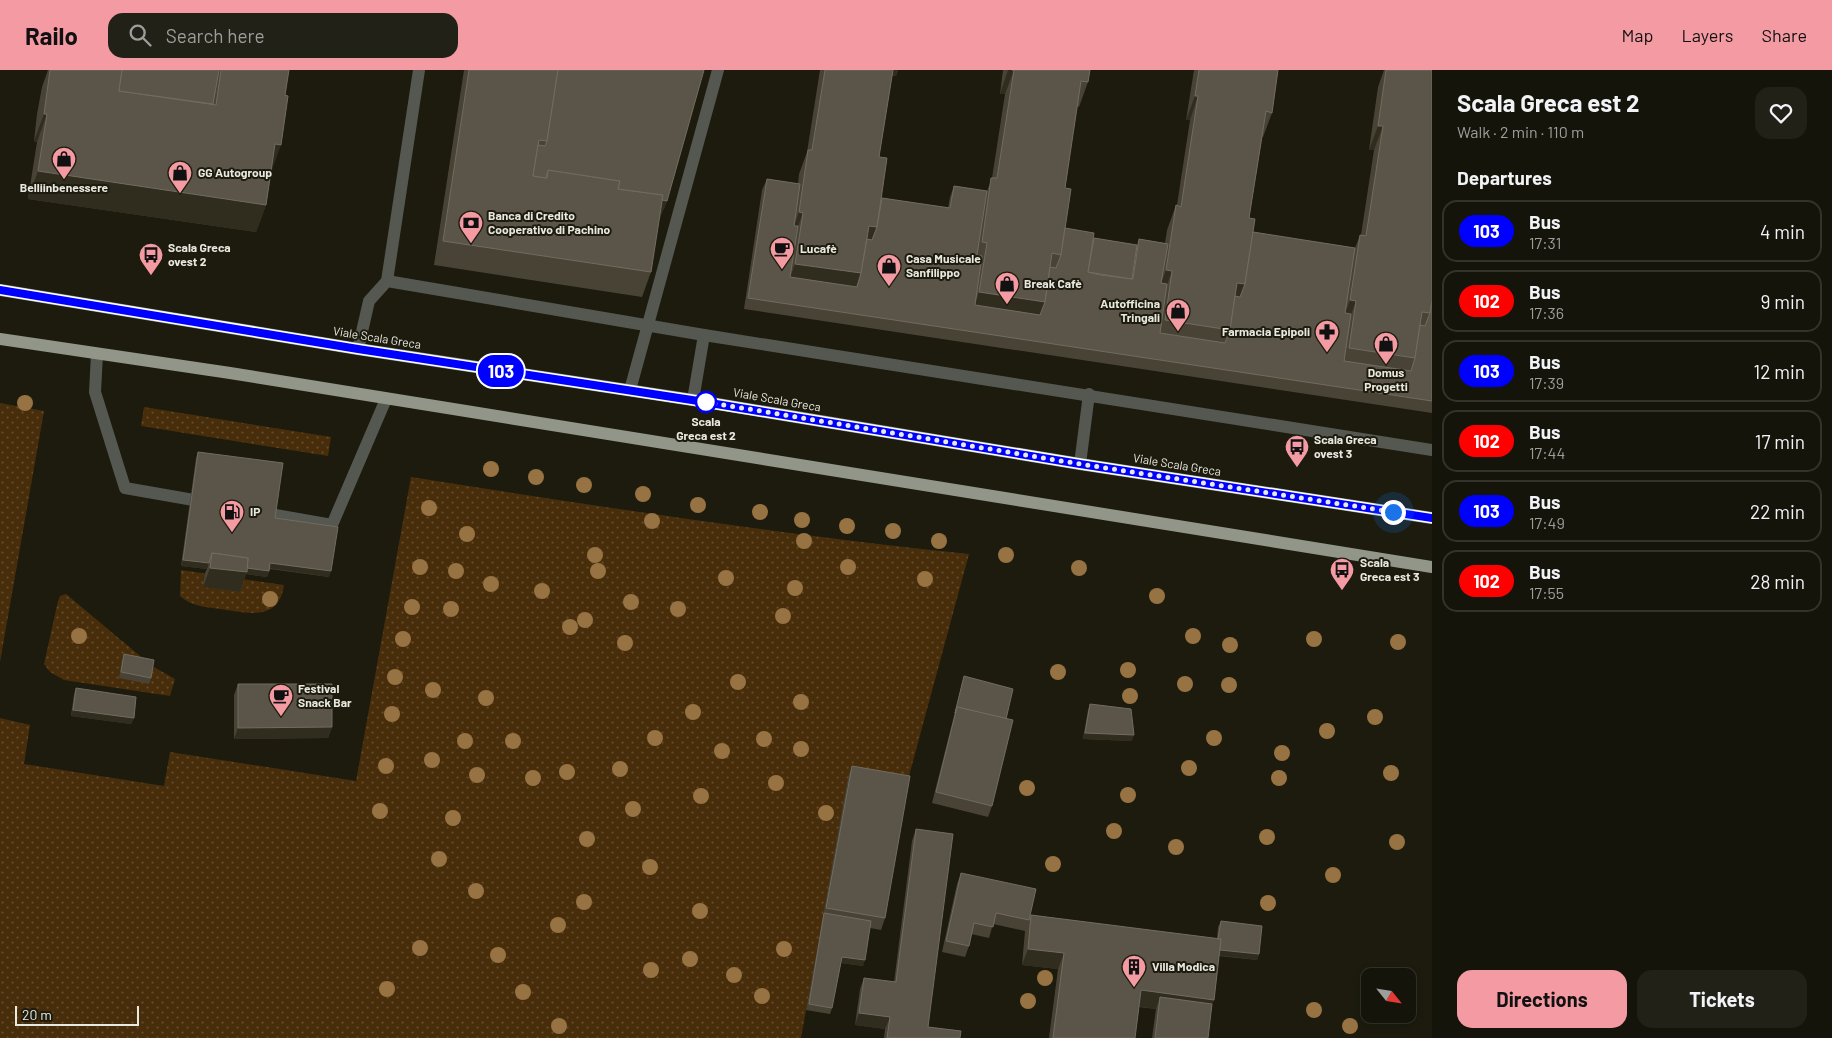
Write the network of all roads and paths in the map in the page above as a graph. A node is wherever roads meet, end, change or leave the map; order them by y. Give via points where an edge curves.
1 (419, 70) edge
2 (718, 70) edge
3 (387, 280) junction
4 (0, 290) edge
5 (646, 325) junction
6 (704, 335) junction
7 (0, 339) edge
8 (358, 349) junction
9 (97, 354) junction
10 (630, 390) junction
11 (1089, 394) junction
12 (386, 399) junction
13 (692, 400) junction
14 (1432, 450) edge
15 (1080, 464) junction
16 (219, 505) edge
17 (248, 510) edge
18 (1432, 518) edge
19 (1432, 567) edge

1 - 3 lane
2 - 5 lane
3 - 5 lane
3 - 8 lane via 369,301
4 - 8 main road, Viale Scala Greca
5 - 6 lane
5 - 10 lane
6 - 11 lane
6 - 13 lane
7 - 9 main road
8 - 10 main road, Viale Scala Greca
9 - 12 main road
9 - 16 lane via 95,392 125,488
10 - 13 main road, Viale Scala Greca
11 - 14 lane
11 - 15 lane
12 - 17 lane via 332,525
12 - 19 main road
13 - 15 main road, Viale Scala Greca
15 - 18 main road, Viale Scala Greca

